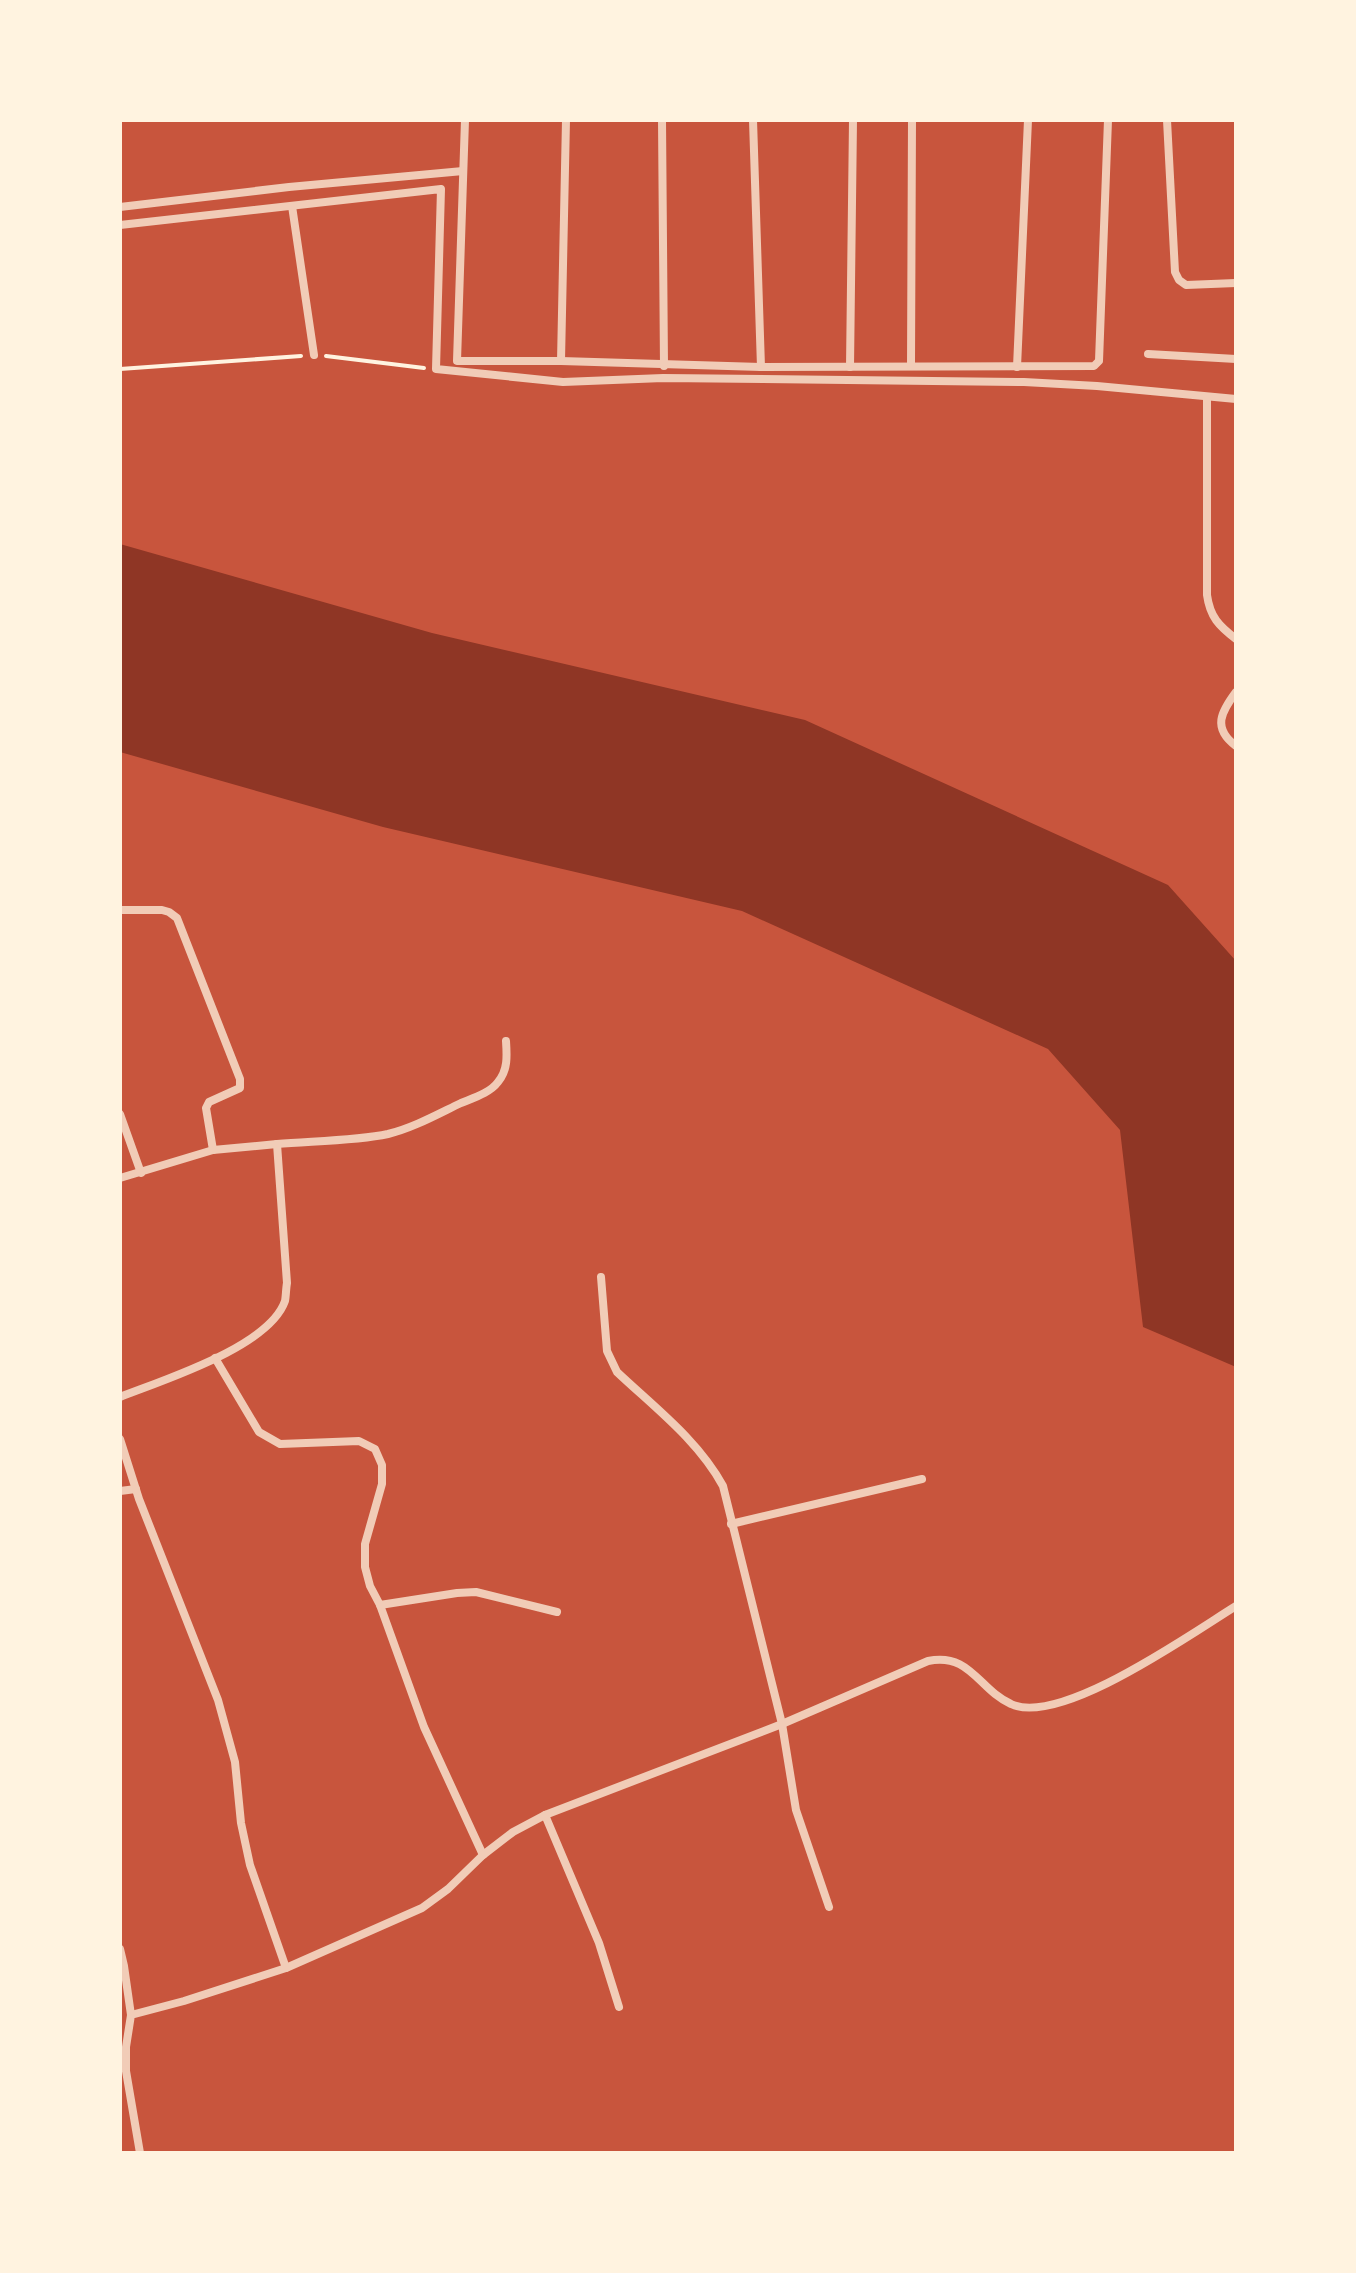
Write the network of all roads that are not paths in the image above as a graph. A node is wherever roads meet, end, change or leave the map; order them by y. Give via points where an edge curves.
1 (465, 120) edge
2 (566, 120) edge
3 (662, 120) edge
4 (753, 120) edge
5 (853, 120) edge
6 (912, 120) edge
7 (1028, 120) edge
8 (1108, 120) edge
9 (1167, 120) edge
10 (463, 171) junction
11 (292, 206) junction
12 (120, 207) edge
13 (120, 225) edge
14 (1236, 283) edge
15 (1148, 354) dead end
16 (314, 355) road end
17 (1236, 359) edge
18 (561, 361) junction
19 (664, 366) junction
20 (911, 366) junction
21 (761, 367) junction
22 (850, 367) junction
23 (1017, 367) junction
24 (1207, 397) junction
25 (1236, 399) edge
26 (1236, 639) edge
27 (1236, 692) edge
28 (1236, 746) edge
29 (120, 910) edge
30 (506, 1041) dead end
31 (120, 1114) edge
32 (277, 1144) junction
33 (213, 1150) junction
34 (141, 1173) junction
35 (120, 1178) edge
36 (601, 1277) dead end
37 (215, 1358) junction
38 (120, 1397) edge
39 (120, 1439) edge
40 (922, 1479) dead end
41 (136, 1489) junction
42 (120, 1491) edge
43 (731, 1524) junction
44 (380, 1605) junction
45 (1236, 1606) edge
46 (557, 1612) dead end
47 (782, 1724) junction
48 (545, 1815) junction
49 (483, 1855) junction
50 (829, 1907) dead end
51 (120, 1949) edge
52 (122, 1966) edge
53 (286, 1968) junction
54 (619, 2007) dead end
55 (131, 2015) junction
56 (140, 2153) edge

1 - 10 street
2 - 18 street
3 - 19 street
4 - 21 street
5 - 22 street
6 - 20 street
7 - 23 street
8 - 23 street via 1099,361 1094,366
9 - 14 street via 1175,272 1186,285
10 - 12 street
10 - 18 street via 457,361
11 - 13 street
11 - 16 street
11 - 24 street via 441,189 436,369 563,382 1024,382
15 - 17 street
18 - 19 street
19 - 21 street
20 - 22 street
20 - 23 street
21 - 22 street
24 - 25 street
24 - 26 street via 1207,595 1214,620
27 - 28 street via 1221,720 1223,732
29 - 33 street via 162,910 177,918 240,1079 240,1088 206,1108
30 - 32 street via 507,1063 497,1085 412,1126 369,1137
31 - 34 street
32 - 33 street
32 - 37 street via 284,1302 256,1336
33 - 34 street
34 - 35 street
36 - 43 street via 610,1361 713,1468 723,1486
37 - 38 street
37 - 44 street via 259,1432 280,1444 359,1441 375,1449 382,1484 365,1544 365,1567
39 - 41 street
40 - 43 street
41 - 42 street
41 - 53 street via 218,1700 235,1762 250,1865
43 - 47 street
44 - 46 street via 476,1592
44 - 49 street via 424,1727
45 - 47 street via 1128,1673 1070,1700 1034,1709 1011,1705 964,1666 939,1658
47 - 48 street
47 - 50 street via 796,1810
48 - 49 street
48 - 54 street via 599,1943
49 - 53 street via 422,1908
51 - 52 street
52 - 55 street
53 - 55 street
55 - 56 street via 126,2071

